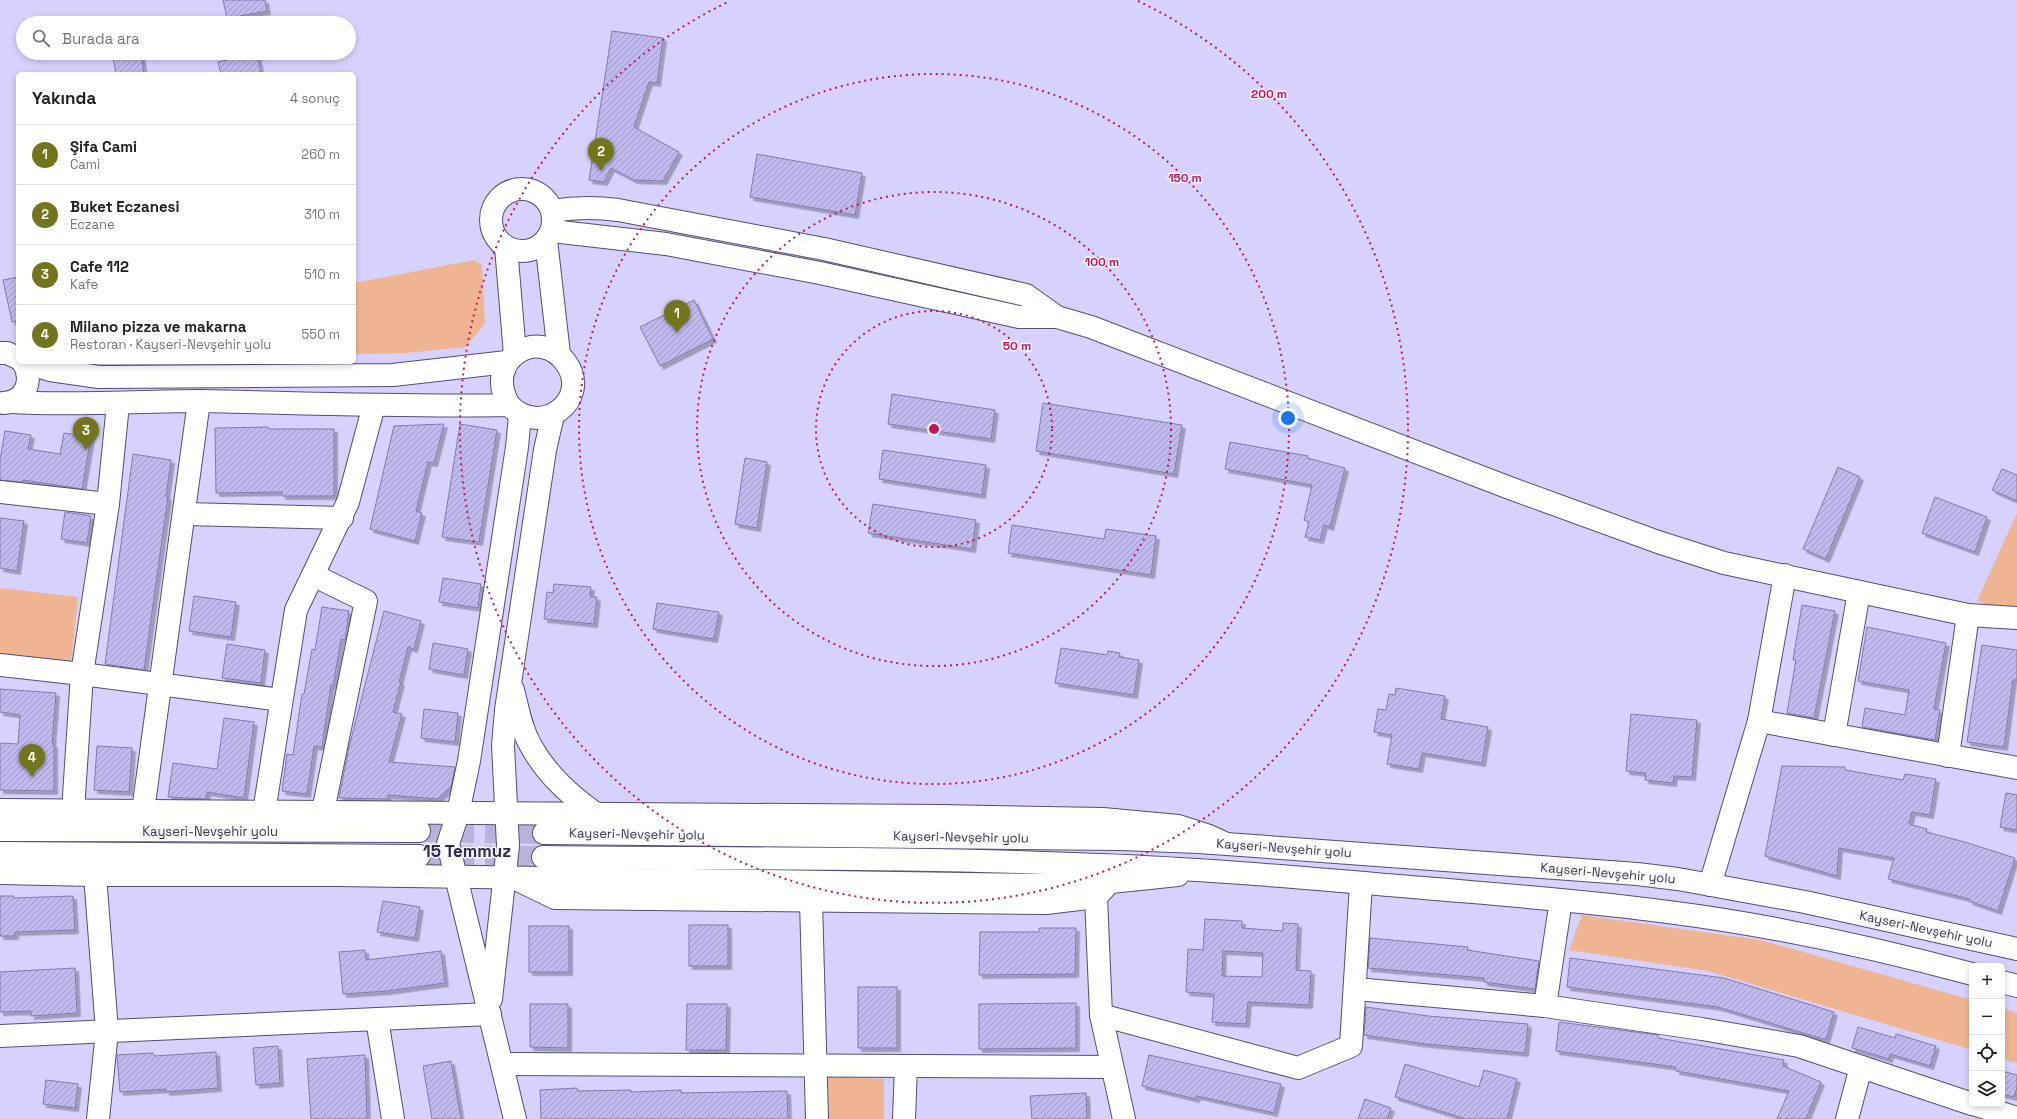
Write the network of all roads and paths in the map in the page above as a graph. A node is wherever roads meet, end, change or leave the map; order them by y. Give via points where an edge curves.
1 (550, 228) junction
2 (506, 247) junction
3 (0, 353) edge
4 (559, 354) junction
5 (16, 357) edge
6 (511, 358) junction
7 (24, 364) edge
8 (30, 364) edge
9 (199, 401) junction
10 (5, 403) edge
11 (118, 404) junction
12 (374, 405) junction
13 (514, 410) junction
14 (553, 415) junction
15 (0, 492) edge
16 (108, 504) junction
17 (184, 514) junction
18 (342, 518) junction
19 (313, 575) junction
20 (1785, 575) junction
21 (1859, 592) junction
22 (1968, 615) junction
23 (2017, 618) edge
24 (0, 665) edge
25 (82, 674) junction
26 (510, 679) junction
27 (160, 684) junction
28 (281, 700) junction
29 (1759, 722) junction
30 (1834, 735) junction
31 (1948, 756) junction
32 (2017, 768) edge
33 (0, 810) edge
34 (73, 811) junction
35 (143, 811) junction
36 (323, 811) junction
37 (264, 812) junction
38 (458, 813) junction
39 (507, 813) junction
40 (596, 814) junction
41 (0, 830) edge
42 (419, 831) tunnel mouth
43 (544, 833) tunnel mouth
44 (1225, 844) junction
45 (0, 853) edge
46 (419, 856) tunnel mouth
47 (544, 857) tunnel mouth
48 (1220, 872) junction
49 (0, 873) edge
50 (95, 875) junction
51 (455, 878) junction
52 (509, 878) junction
53 (1361, 883) junction
54 (1710, 885) junction
55 (1103, 889) junction
56 (1561, 900) junction
57 (811, 901) junction
58 (2017, 948) edge
59 (1969, 973) edge
60 (2005, 983) edge
61 (2017, 986) edge
62 (1356, 989) junction
63 (1545, 1006) junction
64 (490, 1014) junction
65 (1101, 1015) junction
66 (377, 1019) junction
67 (107, 1031) junction
68 (0, 1036) edge
69 (502, 1064) junction
70 (816, 1066) junction
71 (906, 1066) junction
72 (1111, 1067) junction
73 (1861, 1067) junction
74 (1969, 1103) edge
75 (1982, 1107) edge
76 (2017, 1118) edge
77 (98, 1119) edge
78 (393, 1119) edge
79 (515, 1119) edge
80 (817, 1119) edge
81 (904, 1119) edge
82 (1124, 1119) edge
83 (1847, 1119) edge

1 - 2 main road via 532,250 514,251
1 - 2 main road via 548,202 532,190 513,190 504,194 492,210 491,219 495,236
1 - 4 main road
1 - 20 main road via 666,244 820,272 1020,317 1056,317 1098,330 1470,473 1658,542 1724,563
2 - 6 main road
3 - 5 main road
4 - 6 main road via 537,346 525,348
4 - 14 main road via 572,374 572,387 569,398
6 - 8 main road via 393,375 99,377 50,370
6 - 13 main road via 502,373 501,384 503,395
7 - 10 main road via 28,386 18,399
9 - 11 main road
9 - 12 main road
9 - 17 main road
10 - 11 main road
11 - 16 main road
12 - 13 main road
12 - 18 main road via 354,486
13 - 14 main road via 536,419
13 - 38 main road via 517,447 477,716
14 - 26 main road via 545,450
15 - 16 main road
16 - 25 main road
17 - 18 main road
17 - 27 main road
18 - 19 main road
19 - 28 main road via 296,610
19 - 36 main road via 366,601
20 - 21 main road
20 - 29 main road
21 - 22 main road
21 - 30 main road
22 - 23 main road
22 - 31 main road
24 - 25 main road
25 - 27 main road
25 - 34 main road
26 - 39 main road via 503,745
26 - 40 main road via 530,745 561,787
27 - 28 main road
27 - 35 main road
28 - 37 main road
29 - 30 main road
29 - 54 main road
30 - 31 main road
31 - 32 main road
33 - 34 main road
34 - 35 main road
35 - 37 main road
36 - 37 main road
36 - 38 main road
38 - 39 main road
38 - 51 main road via 448,844
39 - 40 main road
39 - 52 main road
40 - 44 main road via 1103,819 1178,826
41 - 42 main road, Kayseri-Nevşehir yolu
43 - 44 main road, Kayseri-Nevşehir yolu via 1120,839
44 - 54 main road, Kayseri-Nevşehir yolu via 1588,869
45 - 46 main road, Kayseri-Nevşehir yolu
47 - 48 main road, Kayseri-Nevşehir yolu via 938,861 1100,865
48 - 53 main road, Kayseri-Nevşehir yolu
48 - 55 main road
49 - 50 main road
50 - 51 main road via 337,875
50 - 67 main road
51 - 52 main road
51 - 64 main road
52 - 55 main road via 1036,885
52 - 57 main road via 555,898
52 - 64 main road
53 - 56 main road, Kayseri-Nevşehir yolu
53 - 62 main road
54 - 58 main road, Kayseri-Nevşehir yolu via 1805,902
55 - 57 main road via 1046,903
55 - 65 main road
56 - 59 main road, Kayseri-Nevşehir yolu via 1758,926
56 - 63 main road
57 - 70 main road
60 - 61 main road
62 - 63 main road
62 - 65 main road via 1351,1046 1298,1068
63 - 73 main road via 1799,1046
64 - 66 main road
64 - 69 main road
65 - 72 main road
66 - 67 main road
66 - 78 main road
67 - 68 main road
67 - 77 main road
69 - 70 main road
69 - 79 main road
70 - 71 main road
70 - 80 main road
71 - 72 main road
71 - 81 main road
72 - 82 main road
73 - 74 main road
73 - 83 main road
75 - 76 main road

